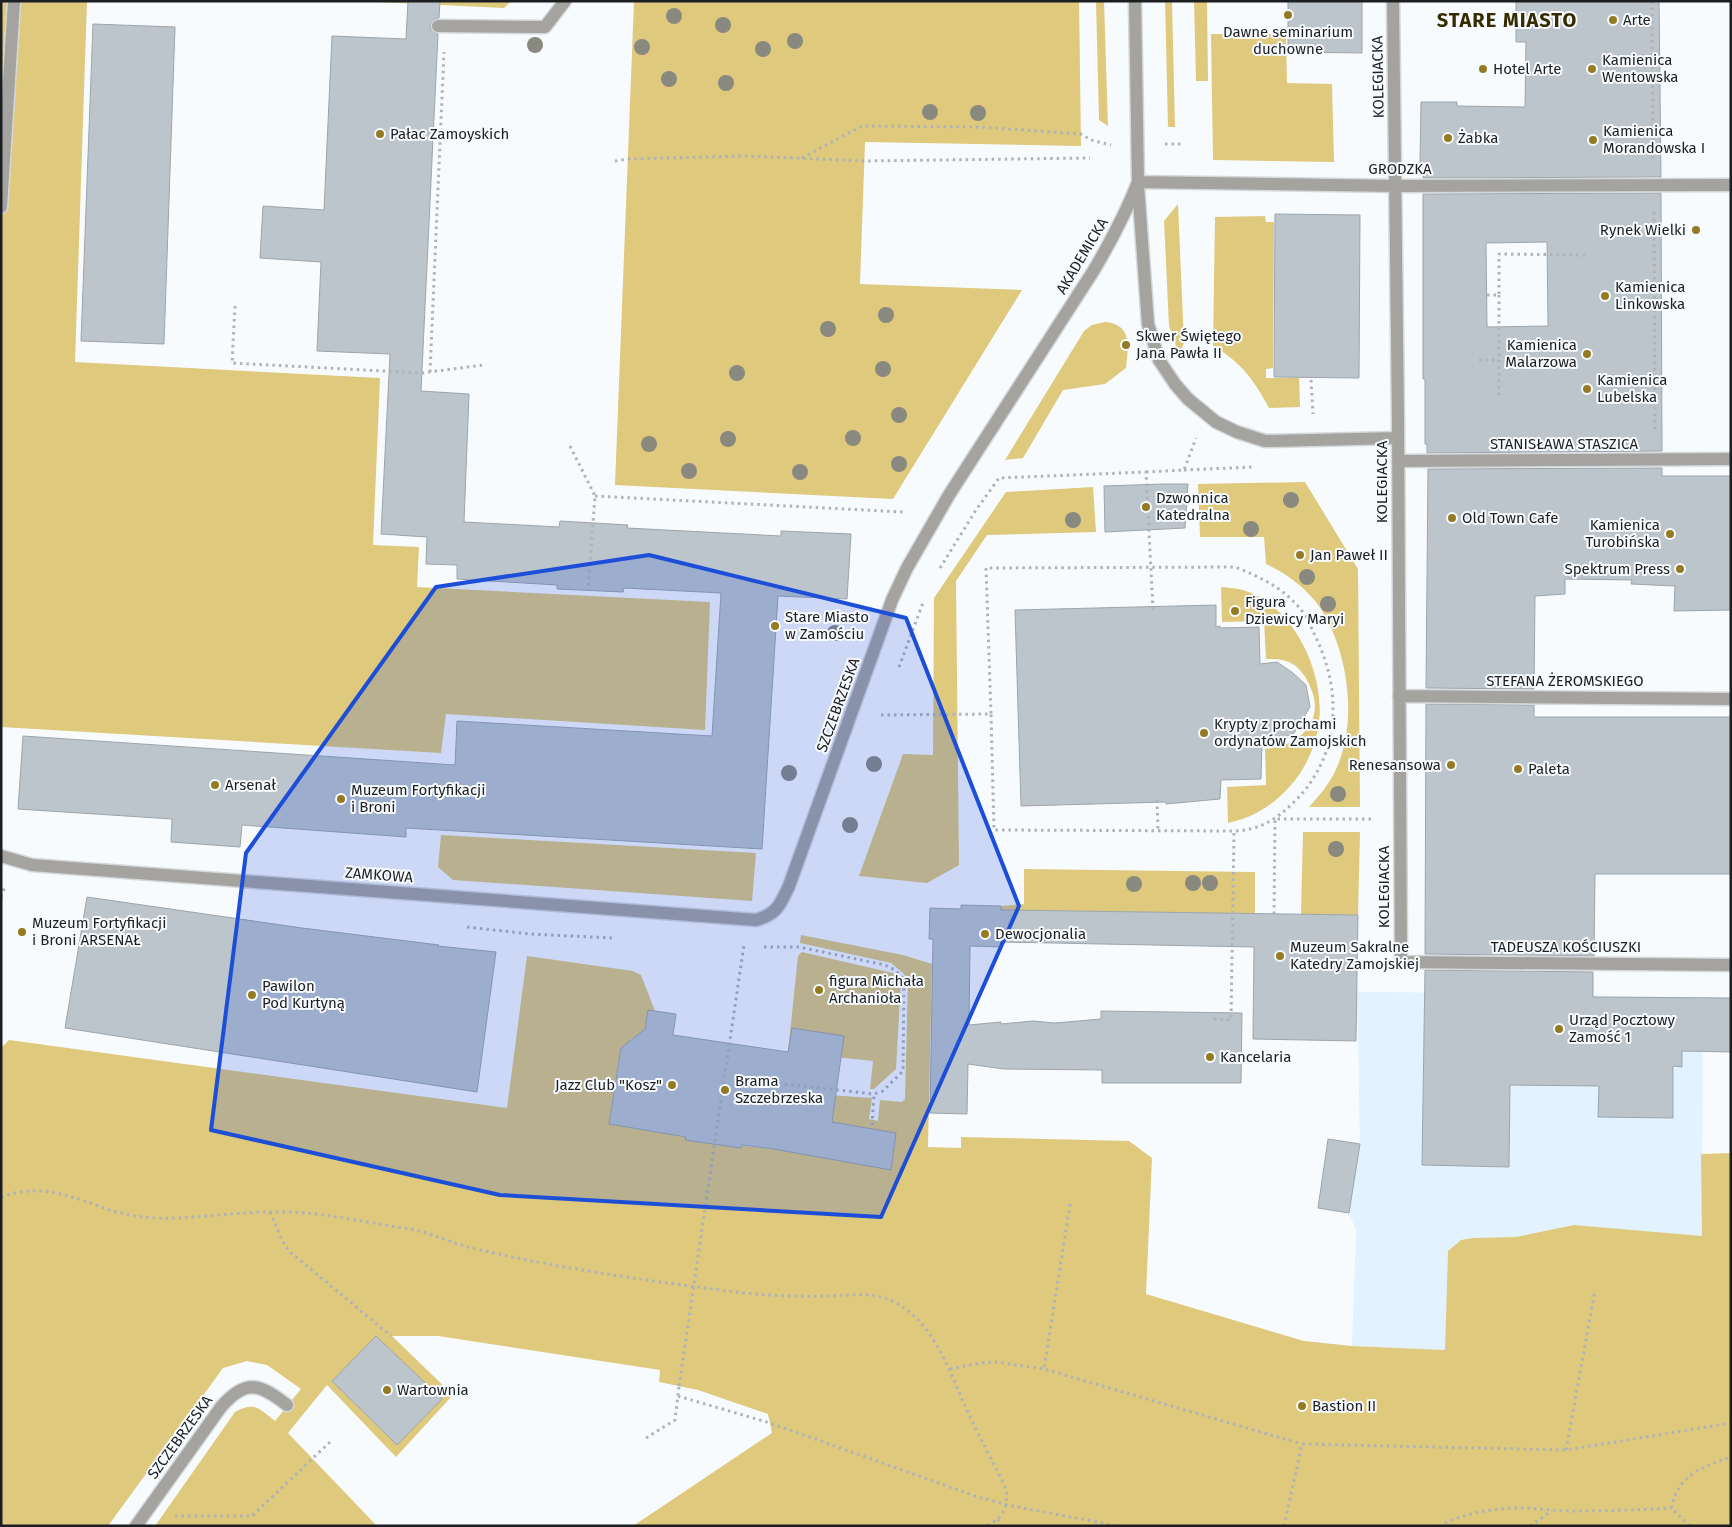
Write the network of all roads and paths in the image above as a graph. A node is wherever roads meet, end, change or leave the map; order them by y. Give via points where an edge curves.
1 (14, 1) edge
2 (565, 1) edge
3 (1135, 1) edge
4 (1393, 1) edge
5 (1652, 1) edge
6 (442, 26) joint
7 (440, 130) junction
8 (450, 132) dead end
9 (1165, 144) dead end
10 (1181, 144) dead end
11 (1112, 145) dead end
12 (801, 158) junction
13 (1090, 158) dead end
14 (614, 162) dead end
15 (1654, 164) dead end
16 (1138, 182) junction
17 (1731, 184) edge
18 (1395, 186) junction
19 (1, 207) edge
20 (1654, 210) dead end
21 (1587, 255) dead end
22 (1499, 295) junction
23 (1486, 296) dead end
24 (236, 306) dead end
25 (1479, 360) dead end
26 (1499, 360) junction
27 (483, 365) dead end
28 (430, 372) junction
29 (1311, 380) dead end
30 (1499, 398) dead end
31 (1205, 414) junction
32 (1314, 420) dead end
33 (1655, 434) dead end
34 (1398, 438) junction
35 (570, 446) dead end
36 (1731, 459) edge
37 (1398, 461) junction
38 (1146, 472) junction
39 (949, 495) joint
40 (595, 496) junction
41 (903, 512) dead end
42 (1151, 567) junction
43 (939, 570) dead end
44 (588, 590) dead end
45 (925, 596) dead end
46 (1153, 610) dead end
47 (898, 669) dead end
48 (1399, 696) junction
49 (1731, 698) edge
50 (884, 706) dead end
51 (992, 714) junction
52 (1157, 800) dead end
53 (1275, 819) junction
54 (1360, 819) dead end
55 (1158, 830) junction
56 (1234, 831) junction
57 (1, 856) edge
58 (5, 886) dead end
59 (1, 897) edge
60 (1274, 914) dead end
61 (756, 920) joint
62 (775, 942) dead end
63 (744, 945) dead end
64 (1401, 962) joint
65 (1731, 965) edge
66 (1214, 1019) dead end
67 (783, 1084) dead end
68 (874, 1094) junction
69 (872, 1125) dead end
70 (1, 1197) edge
71 (1070, 1204) dead end
72 (270, 1212) junction
73 (1595, 1290) dead end
74 (391, 1336) dead end
75 (950, 1369) junction
76 (1044, 1369) junction
77 (678, 1396) junction
78 (287, 1405) dead end
79 (1731, 1423) edge
80 (646, 1438) dead end
81 (330, 1442) dead end
82 (1302, 1444) junction
83 (1566, 1450) junction
84 (1731, 1457) edge
85 (1007, 1505) junction
86 (149, 1508) junction
87 (1671, 1508) junction
88 (1552, 1511) junction
89 (998, 1519) junction
90 (136, 1526) edge
91 (987, 1526) edge
92 (1002, 1526) edge
93 (1118, 1526) edge
94 (1284, 1526) edge
95 (1439, 1526) edge
96 (1530, 1526) edge
97 (1690, 1526) edge

1 - 19 street
2 - 6 street via 545,27
3 - 16 street, AKADEMICKA
4 - 18 street, KOLEGIACKA
5 - 15 path
6 - 7 path
7 - 8 path
7 - 28 path
9 - 10 path
11 - 12 path via 1081,134 980,127 862,126
12 - 13 path
12 - 14 path via 747,156
16 - 18 street, GRODZKA
16 - 31 street via 1148,324 1159,360 1175,384
16 - 39 street, AKADEMICKA via 1116,232 1094,270
17 - 18 street, GRODZKA
18 - 34 street, KOLEGIACKA
20 - 33 path
21 - 22 path via 1499,254
22 - 23 path
22 - 26 path
24 - 28 path via 232,363
25 - 26 path
26 - 30 path
27 - 28 path
29 - 32 path
31 - 34 street via 1236,432 1265,441
31 - 38 path via 1184,470
34 - 37 street, KOLEGIACKA
35 - 40 path
36 - 37 street, STANISŁAWA STASZICA
37 - 48 street, KOLEGIACKA
38 - 42 path
38 - 43 path via 999,478
39 - 61 street, SZCZEBRZESKA via 892,600 784,898 778,909
40 - 41 path
40 - 44 path
42 - 46 path
42 - 51 path via 986,568
42 - 53 path via 1235,566 1264,579 1287,595 1312,629 1330,678 1334,711 1329,743 1318,770 1302,794
45 - 47 path
48 - 49 street, STEFANA ŻEROMSKIEGO
48 - 64 street, KOLEGIACKA
50 - 51 path via 881,715
51 - 55 path via 994,830
52 - 55 path
53 - 54 path
53 - 56 path
53 - 60 path
55 - 56 path
56 - 66 path via 1231,1020
57 - 61 street, ZAMKOWA via 42,865
58 - 59 path
62 - 68 path via 772,948 799,947 886,965 904,979 903,1071 883,1091
63 - 77 path, bridge
64 - 65 street, TADEUSZA KOŚCIUSZKI
67 - 68 path
68 - 69 path
70 - 72 path via 20,1191 40,1190 139,1217
71 - 76 path
72 - 74 path via 289,1250
72 - 75 path via 334,1216 420,1232 470,1247 545,1263 666,1283 794,1296 876,1295 911,1312 938,1347
73 - 83 path
75 - 76 path via 996,1362
75 - 85 path via 1004,1484
76 - 82 path
77 - 80 path via 675,1420
77 - 85 path via 770,1423
78 - 86 street, SZCZEBRZESKA via 268,1390 253,1387 232,1395
79 - 83 path
81 - 86 path via 252,1516 161,1516
82 - 83 path
82 - 94 path
84 - 87 path via 1694,1470 1682,1483
85 - 89 path
85 - 93 path
86 - 90 street, SZCZEBRZESKA
87 - 88 path
87 - 97 path
88 - 95 path via 1499,1510 1451,1519
88 - 96 path
89 - 91 path
89 - 92 path

